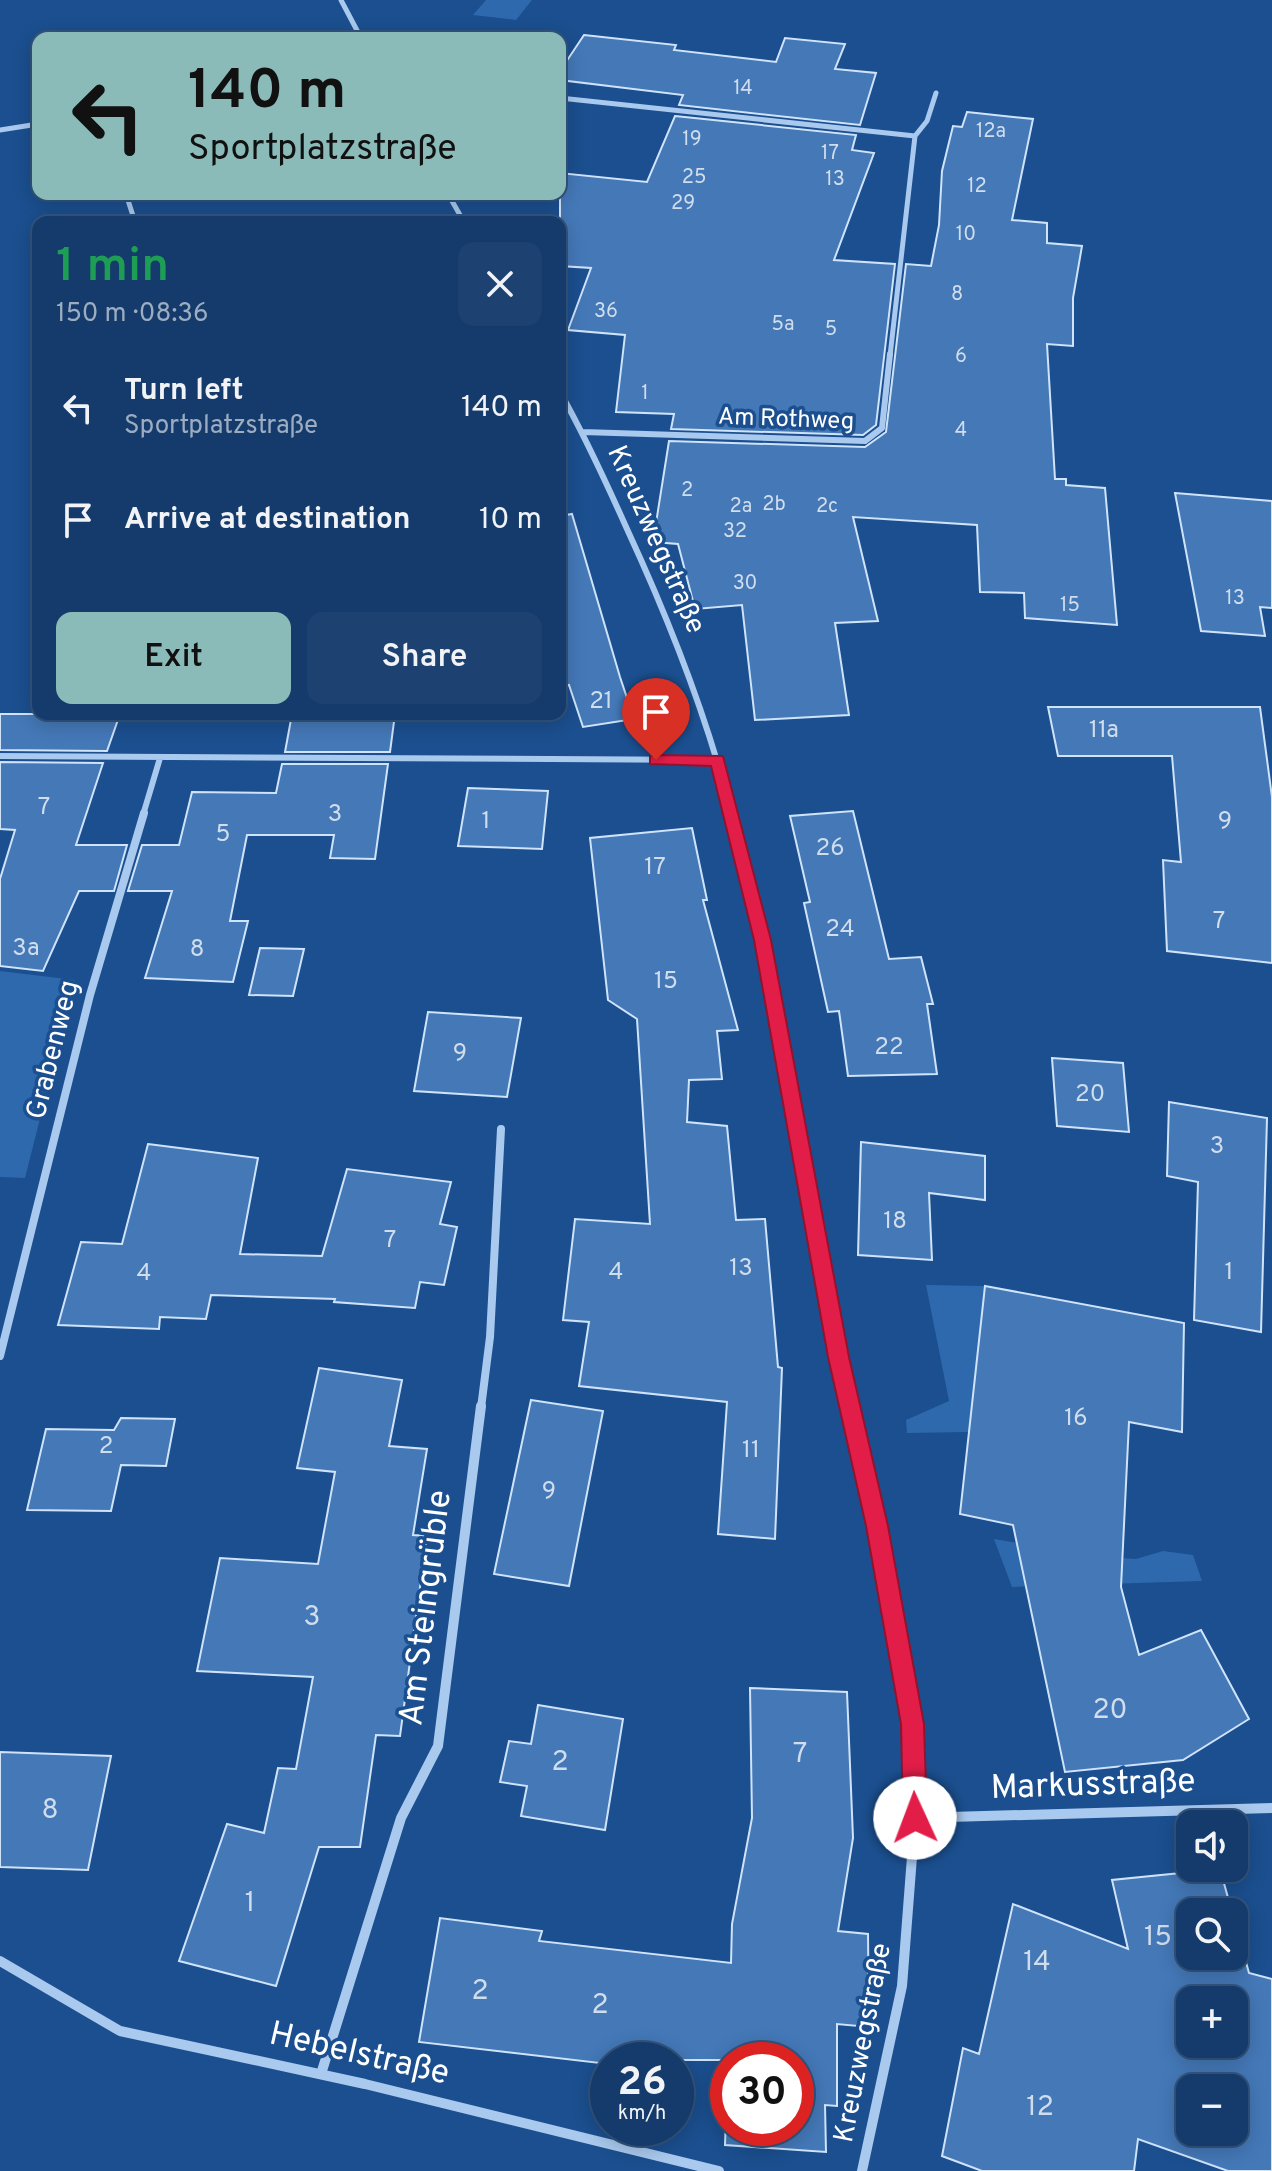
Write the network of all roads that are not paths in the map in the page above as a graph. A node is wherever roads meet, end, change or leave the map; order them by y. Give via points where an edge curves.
1 (341, 0) edge
2 (358, 32) edge
3 (936, 93) dead end
4 (566, 99) edge
5 (32, 125) edge
6 (0, 130) edge
7 (915, 136) junction
8 (566, 402) edge
9 (583, 432) junction
10 (0, 756) edge
11 (160, 758) junction
12 (718, 760) junction
13 (501, 1129) dead end
14 (0, 1356) edge
15 (1272, 1808) edge
16 (915, 1818) junction
17 (0, 1961) edge
18 (321, 2074) junction
19 (719, 2171) edge
20 (862, 2171) edge

1 - 2 street
3 - 7 street, Am Rothweg via 927,121
4 - 7 street
5 - 6 street
7 - 9 street, Am Rothweg via 882,428 865,441
8 - 9 street, Kreuzwegstraße
9 - 12 street, Kreuzwegstraße via 668,617
10 - 11 street
11 - 12 street
11 - 14 street, Grabenweg via 90,995
12 - 16 street, Kreuzwegstraße via 762,940 838,1357 877,1526 913,1724
13 - 18 street, Am Steingrüble via 490,1337 438,1746 401,1818
15 - 16 street, Markusstraße
16 - 20 street, Kreuzwegstraße via 902,1986
17 - 18 street, Hebelstraße via 120,2031
18 - 19 street, Hebelstraße

